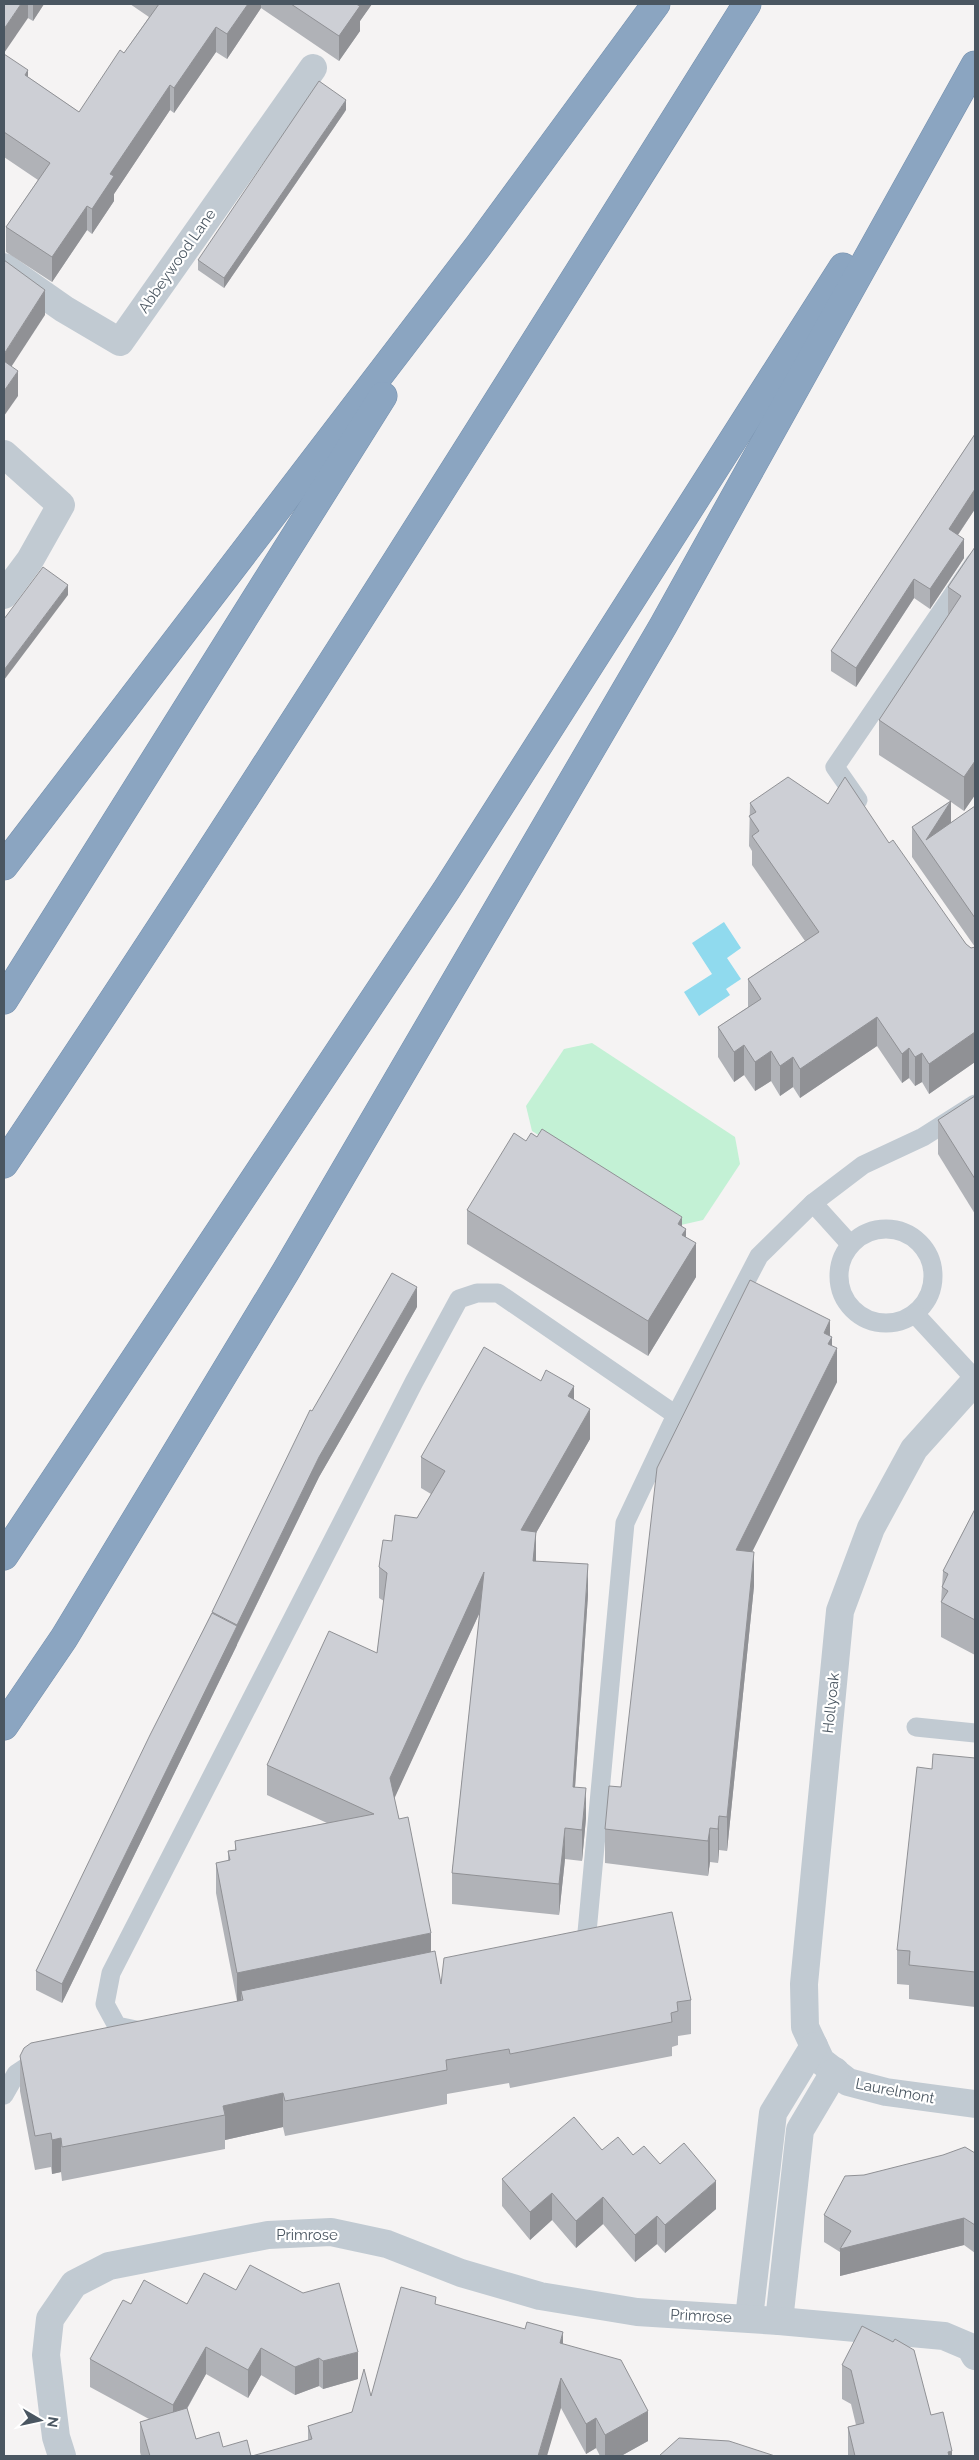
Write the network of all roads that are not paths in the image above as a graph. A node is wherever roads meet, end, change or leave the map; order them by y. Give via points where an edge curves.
1 (656, 4) edge
2 (747, 4) edge
3 (975, 60) edge
4 (975, 64) edge
5 (313, 68) dead end
6 (479, 245) junction
7 (4, 267) edge
8 (4, 454) edge
9 (975, 562) edge
10 (4, 595) edge
11 (868, 815) edge
12 (4, 866) edge
13 (4, 1000) edge
14 (975, 1104) edge
15 (4, 1164) edge
16 (813, 1204) junction
17 (850, 1244) junction
18 (915, 1314) junction
19 (975, 1380) edge
20 (676, 1415) junction
21 (4, 1556) edge
22 (4, 1726) edge
23 (916, 1727) dead end
24 (975, 1733) edge
25 (557, 1949) edge
26 (160, 2031) edge
27 (57, 2047) edge
28 (823, 2059) junction
29 (4, 2096) edge
30 (975, 2104) edge
31 (749, 2318) junction
32 (778, 2320) junction
33 (975, 2356) edge
34 (62, 2456) edge

1 - 6 highway
2 - 15 highway via 319,685
3 - 21 highway via 447,889
4 - 22 highway via 643,661 276,1288 64,1638
5 - 7 street, Abbeywood Lane via 120,342 64,309
6 - 12 highway
6 - 13 highway
8 - 10 street via 60,504 30,560
9 - 11 lane via 835,767
14 - 16 lane via 923,1137 863,1165
16 - 17 lane
16 - 20 lane via 759,1256
17 - 18 lane via 842,1258 839,1273 846,1303 871,1322 902,1322
17 - 18 lane via 863,1234 878,1229 894,1229 921,1244 930,1257 934,1272 926,1303
18 - 19 lane
19 - 28 street, Hollyoak via 914,1449 871,1528 840,1612 804,1984 805,2027
20 - 25 lane via 625,1523 586,1943
20 - 26 lane via 498,1292 477,1292 459,1299 111,1973 105,2004 108,2029
23 - 24 lane
27 - 29 lane via 16,2074
28 - 30 street, Laurelmont via 848,2082 886,2092
28 - 31 street, Primrose via 773,2113
28 - 32 street via 800,2130
31 - 32 street, Primrose
31 - 34 street, Primrose via 638,2312 540,2296 461,2273 387,2244 331,2232 268,2235 108,2266 74,2284 50,2319 46,2355 56,2437
32 - 33 street, Primrose via 944,2336 970,2347

